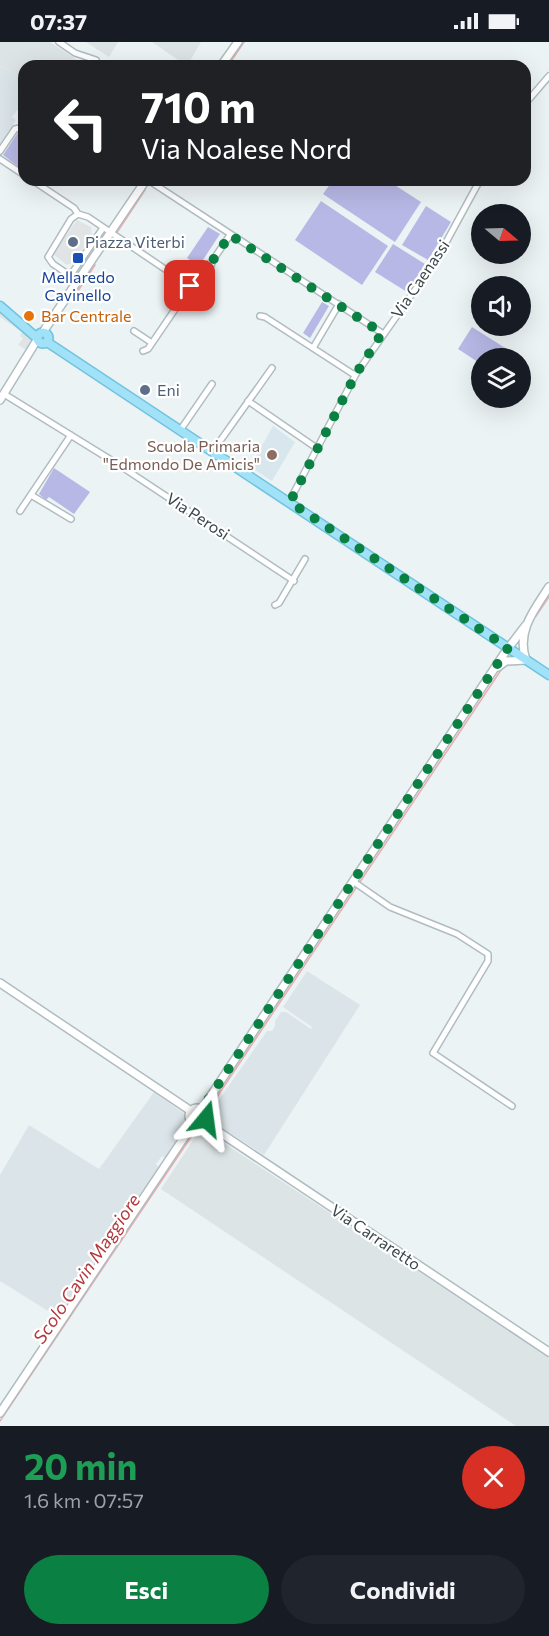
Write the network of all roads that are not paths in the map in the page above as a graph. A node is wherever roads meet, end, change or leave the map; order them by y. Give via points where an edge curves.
1 (59, 42) edge
2 (238, 42) edge
3 (96, 60) dead end
4 (225, 60) edge
5 (549, 76) edge
6 (531, 97) edge
7 (18, 128) edge
8 (0, 151) edge
9 (0, 159) edge
10 (18, 171) edge
11 (40, 186) edge
12 (143, 186) edge
13 (156, 186) edge
14 (477, 186) edge
15 (78, 214) junction
16 (103, 228) junction
17 (110, 233) junction
18 (230, 235) junction
19 (213, 260) junction
20 (70, 276) junction
21 (78, 281) junction
22 (190, 286) junction
23 (339, 304) junction
24 (0, 306) edge
25 (260, 316) dead end
26 (134, 331) dead end
27 (382, 333) junction
28 (43, 338) junction
29 (152, 343) junction
30 (313, 348) junction
31 (143, 351) dead end
32 (272, 368) dead end
33 (356, 374) junction
34 (212, 384) dead end
35 (2, 397) edge
36 (248, 401) junction
37 (181, 429) junction
38 (71, 435) junction
39 (318, 449) junction
40 (213, 451) junction
41 (31, 495) junction
42 (290, 502) junction
43 (20, 511) dead end
44 (71, 519) dead end
45 (305, 559) dead end
46 (294, 581) junction
47 (549, 587) edge
48 (274, 605) dead end
49 (526, 625) junction
50 (521, 642) junction
51 (509, 649) junction
52 (526, 660) junction
53 (506, 661) junction
54 (495, 670) junction
55 (549, 675) edge
56 (358, 884) junction
57 (0, 983) edge
58 (512, 1106) dead end
59 (202, 1109) junction
60 (191, 1111) junction
61 (204, 1122) junction
62 (193, 1124) junction
63 (549, 1352) edge
64 (0, 1413) edge

1 - 3 street
2 - 4 street
5 - 6 street
7 - 8 street
9 - 10 street
11 - 15 street
12 - 17 street
13 - 18 street
14 - 27 street, Via Caenassi via 438,257
15 - 16 street
15 - 20 street via 49,254 52,264
16 - 17 street
16 - 20 street
17 - 21 street
17 - 22 street
18 - 19 street
18 - 23 street
19 - 22 street
19 - 22 street via 206,280
20 - 21 street
21 - 28 street
22 - 29 street
23 - 27 street
23 - 30 street
24 - 28 main road
25 - 30 street
26 - 29 street
27 - 33 street, Via Caenassi
28 - 35 street
28 - 37 main road
29 - 31 street
30 - 33 street
32 - 36 street
33 - 39 street, Via Caenassi
34 - 37 street
35 - 38 street, Via Perosi
36 - 39 street
36 - 40 street
37 - 40 main road
38 - 41 street
38 - 46 street, Via Perosi
39 - 42 street, Via Caenassi
40 - 42 main road
41 - 43 street
41 - 44 street
42 - 51 main road
45 - 46 street
46 - 48 street
47 - 49 street
49 - 50 street
49 - 51 street
50 - 51 street
50 - 52 street
51 - 52 main road
51 - 53 street
51 - 54 street
52 - 53 street
52 - 55 main road
53 - 54 street
54 - 56 street
56 - 58 street via 390,907 457,934 488,954 488,961 433,1053
56 - 59 street
57 - 60 street
59 - 60 street
59 - 61 street via 206,1115
60 - 62 street
61 - 62 street
61 - 63 street, Via Carraretto
62 - 64 street

